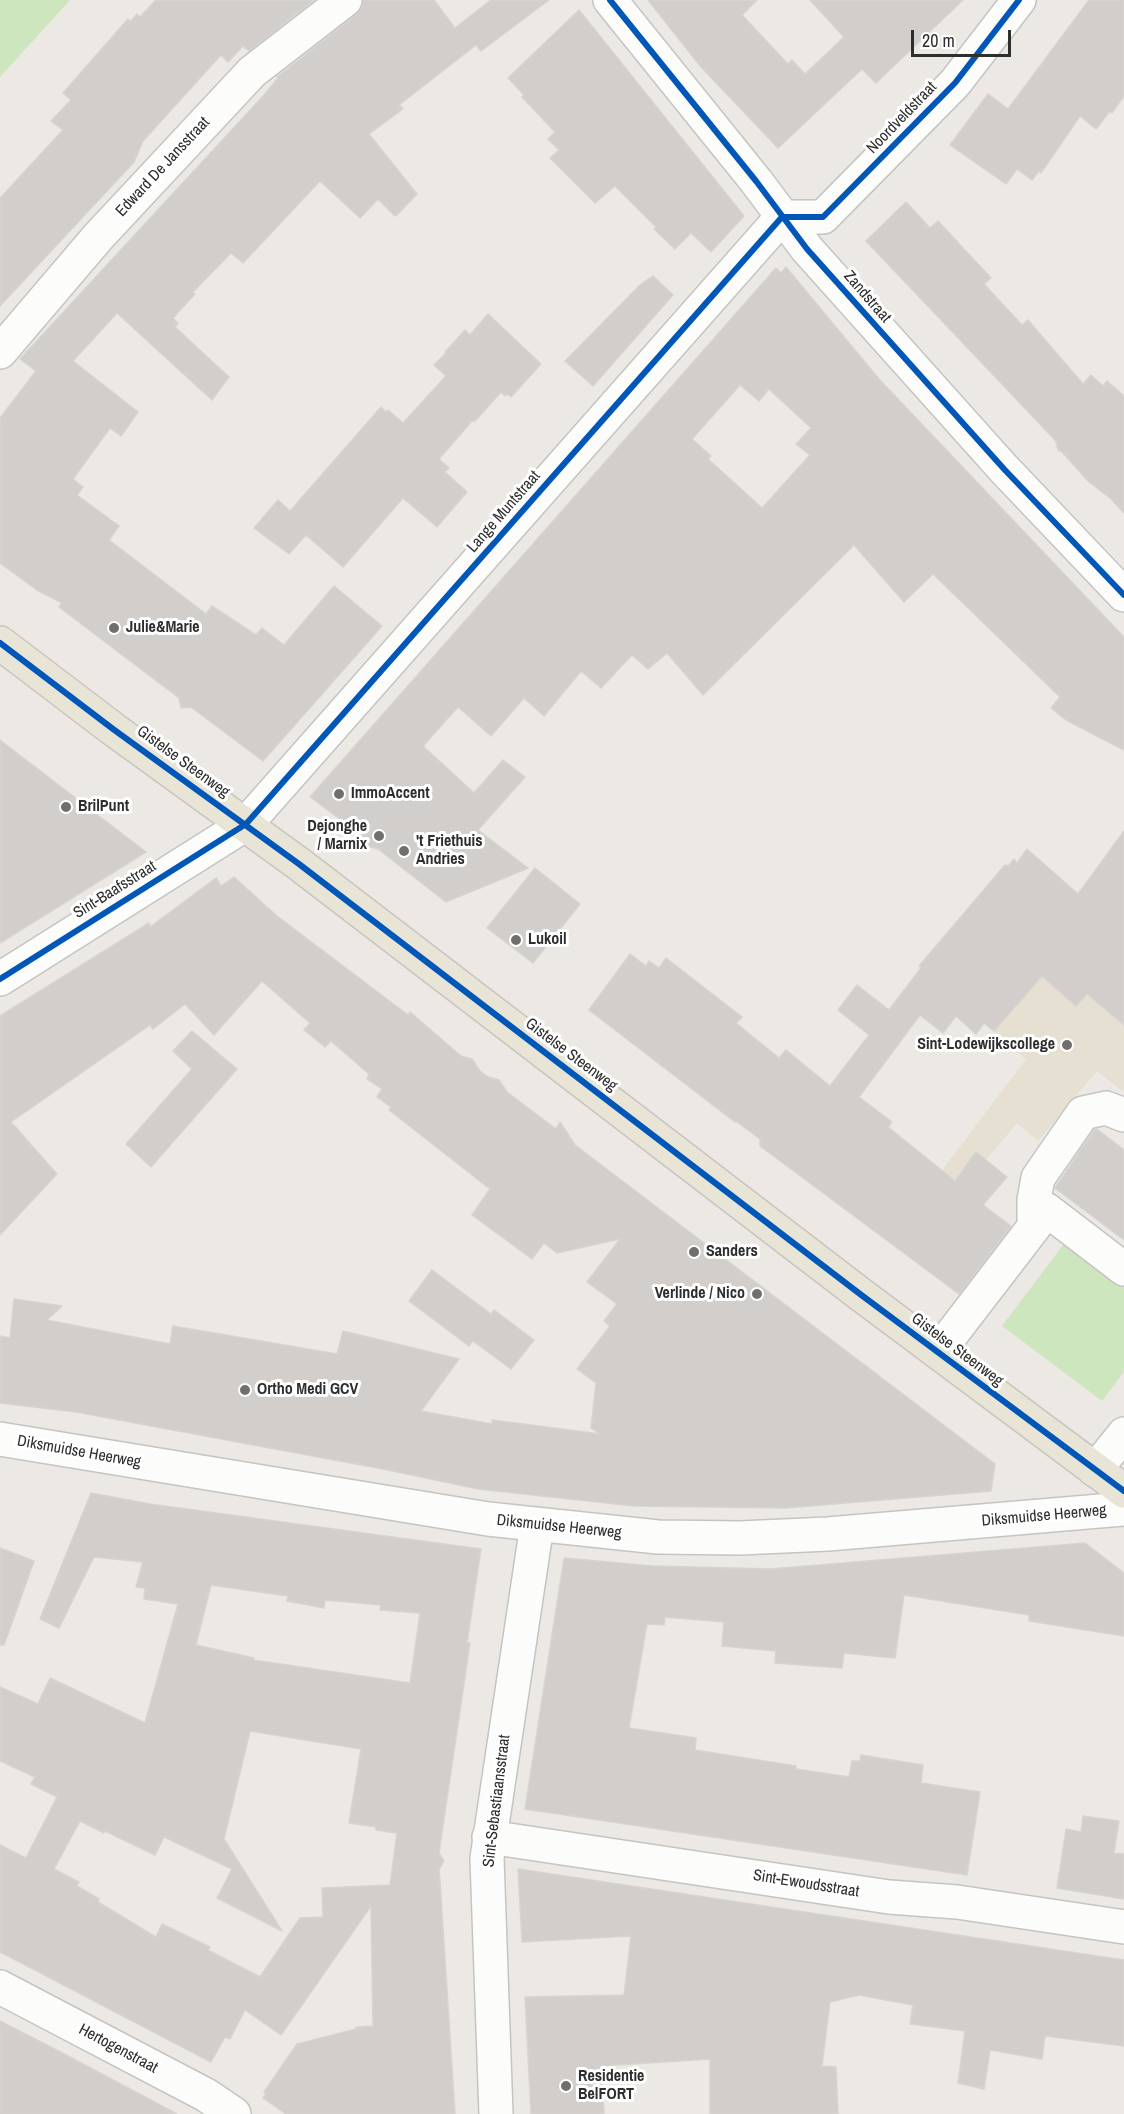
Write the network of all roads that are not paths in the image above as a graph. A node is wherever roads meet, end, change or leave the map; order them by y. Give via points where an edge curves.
1 (345, 0) edge
2 (610, 0) edge
3 (1019, 0) edge
4 (782, 217) junction
5 (0, 352) edge
6 (1124, 594) edge
7 (0, 643) edge
8 (246, 824) junction
9 (0, 979) edge
10 (1124, 1115) edge
11 (1034, 1226) junction
12 (1124, 1269) edge
13 (938, 1352) junction
14 (1124, 1434) edge
15 (0, 1439) edge
16 (1095, 1470) junction
17 (1124, 1491) edge
18 (1124, 1509) edge
19 (537, 1525) junction
20 (489, 1836) junction
21 (1124, 1927) edge
22 (0, 1987) edge
23 (234, 2114) edge
24 (496, 2114) edge

1 - 5 street, Edward De Jansstraat via 252,72 98,237
2 - 4 street, Zandstraat
3 - 4 street, Noordveldstraat via 955,82 823,217
4 - 6 street, Zandstraat via 1004,469
4 - 8 street, Lange Muntstraat
7 - 8 main road, Gistelse Steenweg
8 - 9 street, Sint-Baafsstraat
8 - 13 main road, Gistelse Steenweg
10 - 11 street via 1106,1108 1083,1113 1038,1178
11 - 12 street, Gistelse Steenweg via 1047,1210
11 - 13 street, Gistelse Steenweg
13 - 16 main road, Gistelse Steenweg
14 - 16 street
15 - 19 street, Diksmuidse Heerweg via 399,1506
16 - 17 main road, Gistelse Steenweg
18 - 19 street, Diksmuidse Heerweg via 740,1538 658,1537
19 - 20 street, Sint-Sebastiaansstraat
20 - 21 street, Sint-Ewoudsstraat via 889,1897 957,1902
20 - 24 street, Sint-Sebastiaansstraat
22 - 23 street, Hertogenstraat via 206,2095

